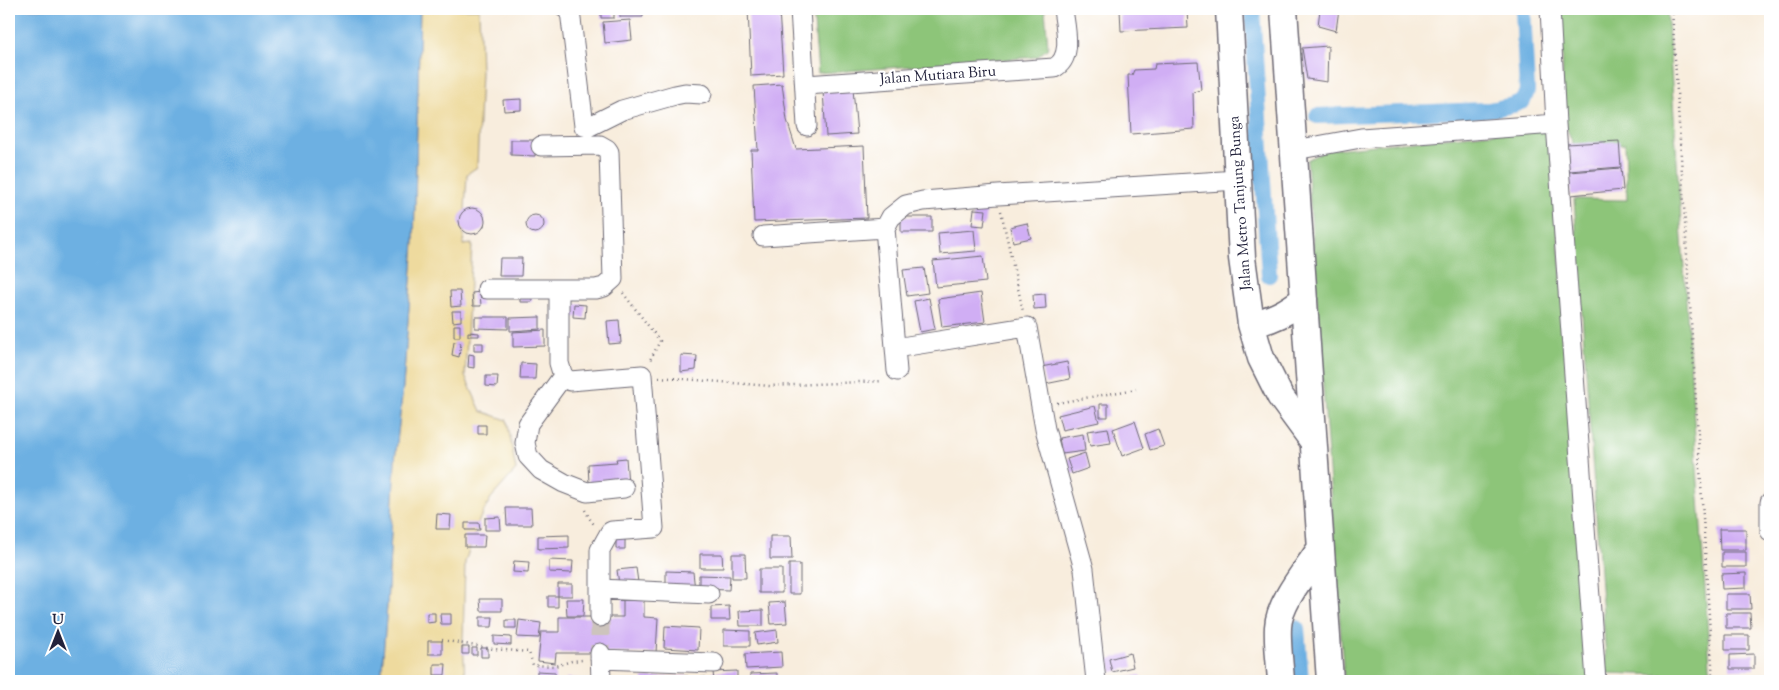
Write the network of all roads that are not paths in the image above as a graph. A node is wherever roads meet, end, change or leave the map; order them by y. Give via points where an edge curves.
1 (566, 9) edge
2 (800, 9) edge
3 (1063, 9) edge
4 (1229, 9) edge
5 (1284, 9) edge
6 (1550, 9) edge
7 (806, 85) junction
8 (702, 94) dead end
9 (1556, 124) junction
10 (807, 126) dead end
11 (541, 146) dead end
12 (1295, 150) junction
13 (1238, 180) junction
14 (885, 228) junction
15 (764, 236) dead end
16 (487, 289) dead end
17 (559, 289) junction
18 (1304, 299) junction
19 (1251, 324) junction
20 (895, 348) junction
21 (897, 371) road end
22 (563, 376) junction
23 (1313, 441) junction
24 (624, 488) dead end
25 (1770, 502) edge
26 (1770, 532) edge
27 (1320, 550) junction
28 (600, 589) junction
29 (709, 594) dead end
30 (600, 617) tunnel mouth
31 (714, 663) dead end
32 (601, 681) edge
33 (1096, 681) edge
34 (1281, 681) edge
35 (1330, 681) edge
36 (1596, 681) edge

1 - 8 street via 570,11 584,126 622,110 685,92
2 - 7 street
3 - 7 street, Jalan Mutiara Biru via 1065,56 1059,65 1050,69
4 - 13 main road, Jalan Metro Tanjung Bunga
5 - 12 main road
6 - 9 street
7 - 10 street
9 - 12 street via 1361,138
9 - 36 street
11 - 17 street via 596,145 609,152 613,279 596,289
12 - 18 main road
13 - 14 street via 998,195 910,204 891,217
13 - 19 main road, Jalan Metro Tanjung Bunga via 1242,258
14 - 15 street
14 - 20 street
16 - 17 street
17 - 22 street
18 - 19 main road via 1278,317
18 - 23 main road
19 - 23 main road, Jalan Metro Tanjung Bunga via 1280,396
20 - 21 street
20 - 33 street via 1027,327 1041,406 1082,562
22 - 24 street via 528,424 524,443 528,456 541,470 588,492
22 - 28 street via 570,381 642,376 654,528 610,532 600,550
23 - 27 main road
25 - 26 street
27 - 34 main road via 1288,596 1282,612 1278,626
27 - 35 main road
28 - 29 street
28 - 30 street
31 - 32 street via 600,656

